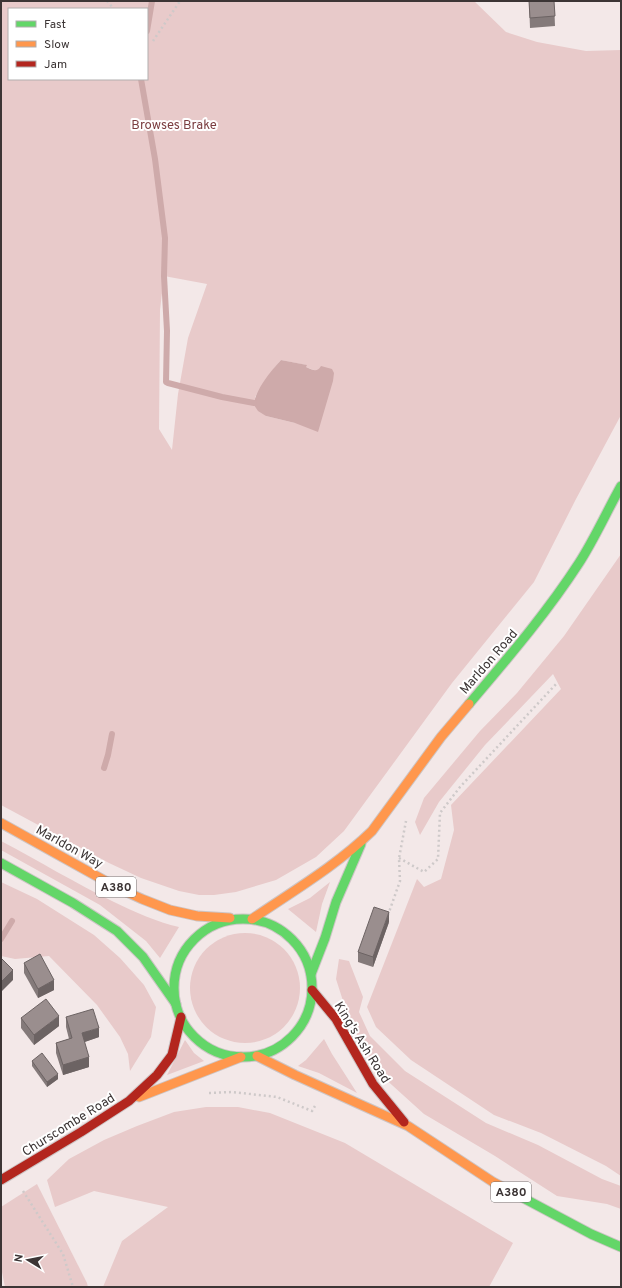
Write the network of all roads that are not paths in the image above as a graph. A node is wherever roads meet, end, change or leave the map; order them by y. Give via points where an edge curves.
1 (621, 486) edge
2 (1, 823) edge
3 (361, 843) junction
4 (1, 863) edge
5 (242, 919) junction
6 (252, 919) junction
7 (311, 974) junction
8 (312, 990) junction
9 (176, 1004) junction
10 (181, 1017) junction
11 (257, 1056) junction
12 (240, 1057) junction
13 (129, 1101) junction
14 (408, 1126) junction
15 (1, 1180) edge
16 (621, 1247) edge

1 - 3 main road, Marldon Road via 580,562 550,606 441,737
2 - 5 main road, Marldon Way / A380 via 142,899 170,910 197,916
3 - 6 main road, Marldon Road via 322,873
3 - 7 main road, Marldon Road via 336,902
4 - 9 main road, A380 via 117,931 143,957
5 - 6 main road
5 - 9 main road via 222,922 203,932 189,946 179,964 174,984
6 - 7 main road via 266,922 290,937 307,960
7 - 8 main road
8 - 11 main road via 310,1008 302,1025 290,1040 274,1050
8 - 14 main road, King's Ash Road / A380 via 336,1020 373,1084
9 - 10 main road
10 - 12 main road via 191,1033 205,1046 222,1054
10 - 13 main road, Churscombe Road via 172,1055 157,1076
11 - 12 main road
11 - 14 main road, King's Ash Road / A380
12 - 13 main road, Churscombe Road
13 - 15 main road, Churscombe Road
14 - 16 main road, King's Ash Road / A380 via 493,1182

